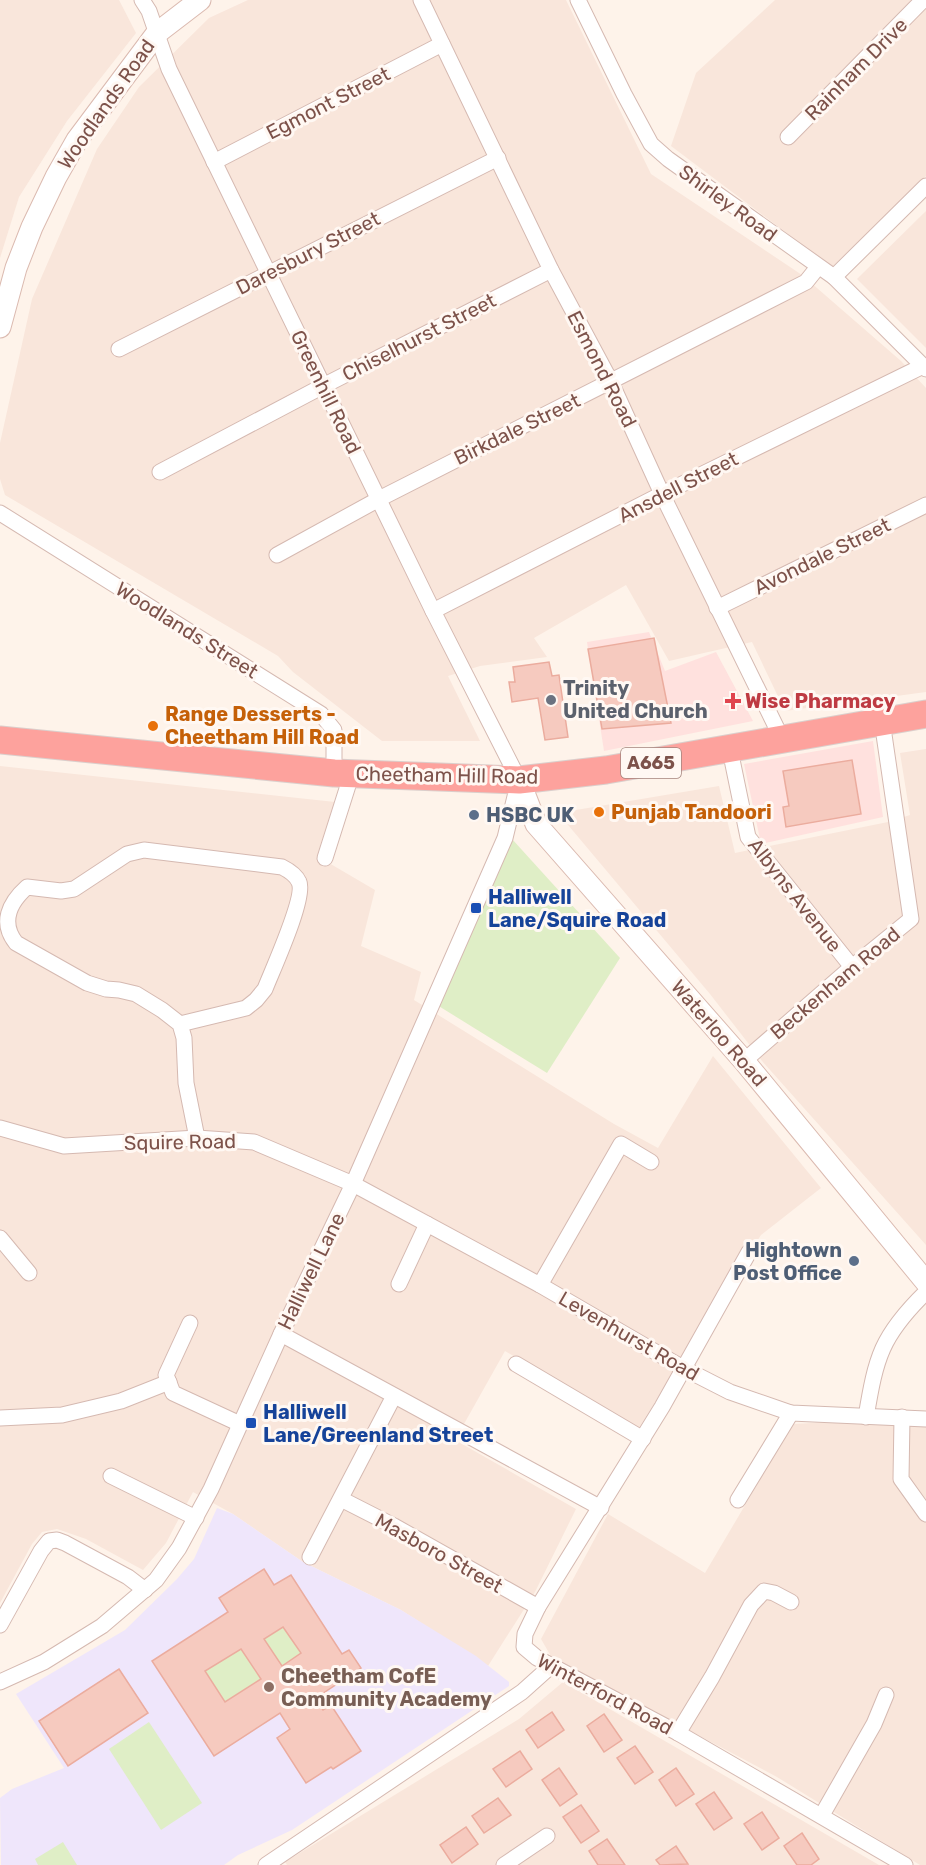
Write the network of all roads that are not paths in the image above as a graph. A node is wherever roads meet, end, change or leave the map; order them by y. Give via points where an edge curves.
1 (142, 0) edge
2 (200, 0) edge
3 (421, 0) edge
4 (578, 0) edge
5 (924, 0) edge
6 (157, 33) junction
7 (442, 44) junction
8 (788, 137) dead end
9 (498, 158) junction
10 (214, 162) junction
11 (926, 186) edge
12 (818, 267) junction
13 (551, 270) junction
14 (270, 273) junction
15 (834, 277) junction
16 (0, 327) edge
17 (119, 349) dead end
18 (925, 367) edge
19 (611, 382) junction
20 (323, 386) junction
21 (160, 472) dead end
22 (662, 494) junction
23 (378, 499) junction
24 (926, 505) edge
25 (0, 513) edge
26 (277, 555) dead end
27 (717, 608) junction
28 (434, 611) junction
29 (926, 714) edge
30 (882, 721) junction
31 (782, 739) junction
32 (0, 740) edge
33 (730, 750) junction
34 (343, 773) junction
35 (519, 780) junction
36 (325, 858) dead end
37 (852, 967) junction
38 (180, 1024) junction
39 (744, 1061) junction
40 (0, 1128) edge
41 (197, 1138) junction
42 (651, 1162) dead end
43 (353, 1184) junction
44 (427, 1224) junction
45 (0, 1238) edge
46 (749, 1252) dead end
47 (29, 1273) dead end
48 (926, 1282) edge
49 (399, 1284) dead end
50 (540, 1285) junction
51 (926, 1292) edge
52 (190, 1323) dead end
53 (281, 1334) junction
54 (516, 1364) dead end
55 (683, 1368) junction
56 (169, 1383) junction
57 (394, 1396) junction
58 (791, 1413) junction
59 (866, 1417) junction
60 (902, 1417) junction
61 (0, 1418) edge
62 (926, 1419) edge
63 (240, 1424) junction
64 (643, 1438) junction
65 (111, 1476) dead end
66 (341, 1499) junction
67 (738, 1500) dead end
68 (601, 1508) junction
69 (926, 1514) edge
70 (196, 1518) junction
71 (310, 1557) dead end
72 (145, 1590) junction
73 (791, 1602) dead end
74 (538, 1607) junction
75 (0, 1625) edge
76 (551, 1666) junction
77 (0, 1682) edge
78 (886, 1695) dead end
79 (678, 1733) junction
80 (822, 1815) junction
81 (547, 1836) dead end
82 (268, 1864) edge
83 (504, 1865) edge
84 (905, 1865) edge

1 - 6 street, Greenhill Road
2 - 6 main road, Woodlands Road
3 - 7 street, Esmond Road
4 - 12 street, Shirley Road via 651,144
5 - 8 street, Rainham Drive
6 - 10 street, Greenhill Road via 169,69
6 - 16 main road, Woodlands Road via 100,106 56,177 16,268
7 - 9 street, Esmond Road
7 - 10 street, Egmont Street
9 - 13 street, Esmond Road
9 - 14 street, Daresbury Street
10 - 14 street, Greenhill Road
11 - 15 street
12 - 15 street, Shirley Road
12 - 19 street, Birkdale Street via 806,282
13 - 19 street, Esmond Road
13 - 20 street, Chiselhurst Street
14 - 17 street, Daresbury Street
14 - 20 street, Greenhill Road
15 - 18 street, Shirley Road
18 - 22 street, Ansdell Street
19 - 22 street, Esmond Road
19 - 23 street, Birkdale Street
20 - 21 street, Chiselhurst Street
20 - 23 street, Greenhill Road
22 - 27 street, Esmond Road
22 - 28 street, Ansdell Street
23 - 26 street, Birkdale Street
23 - 28 street, Greenhill Road
24 - 27 street, Avondale Street
25 - 34 street, Woodlands Street via 321,714 334,730
27 - 31 street, Esmond Road
28 - 35 street, Greenhill Road
29 - 30 highway, Cheetham Hill Road / A665
30 - 31 highway, Cheetham Hill Road / A665
30 - 37 street, Beckenham Road via 911,919
31 - 33 highway, Cheetham Hill Road / A665
32 - 34 highway, Cheetham Hill Road / A665
33 - 35 highway, Cheetham Hill Road / A665
33 - 37 street, Albyns Avenue via 748,837
34 - 35 highway, Cheetham Hill Road / A665
34 - 36 street, Woodlands Street
35 - 39 main road, Waterloo Road via 536,825
35 - 43 street, Halliwell Lane via 504,838
37 - 39 street, Beckenham Road
38 - 38 street via 136,994 87,983 16,943 6,927 8,913 18,895 27,887 74,889 136,850 282,867 291,872 300,882 299,900 265,989 246,1008
38 - 41 street
39 - 48 main road, Waterloo Road
40 - 41 street, Squire Road via 64,1146
41 - 43 street, Squire Road via 255,1142
42 - 50 street via 621,1144
43 - 44 street, Levenhurst Road
43 - 53 street, Halliwell Lane
44 - 49 street
44 - 50 street, Levenhurst Road
45 - 47 street
46 - 55 street, Winterford Road
50 - 55 street, Levenhurst Road
51 - 59 street via 896,1324 877,1358
52 - 56 street via 166,1375
53 - 57 street
53 - 63 street, Halliwell Lane
54 - 64 street
55 - 58 street, Levenhurst Road via 730,1392
55 - 64 street, Winterford Road
56 - 61 street via 121,1401 62,1415
56 - 63 street via 173,1394
57 - 66 street
57 - 68 street
58 - 59 street, Levenhurst Road
58 - 67 street
59 - 60 street, Levenhurst Road
60 - 62 street, Levenhurst Road
60 - 69 street via 901,1479
63 - 70 street, Halliwell Lane
64 - 68 street, Winterford Road
65 - 70 street
66 - 71 street
66 - 74 street, Masboro Street
68 - 74 street, Winterford Road
70 - 72 street, Halliwell Lane via 162,1573
72 - 75 street via 65,1543 49,1541
72 - 77 street, Halliwell Lane via 102,1626 44,1662
73 - 79 street via 764,1591 751,1605
74 - 76 street, Winterford Road via 525,1634 524,1647
76 - 79 street, Winterford Road
76 - 82 street via 522,1692
78 - 80 street via 874,1724
79 - 80 street, Winterford Road
80 - 84 street, Winterford Road
81 - 83 street

